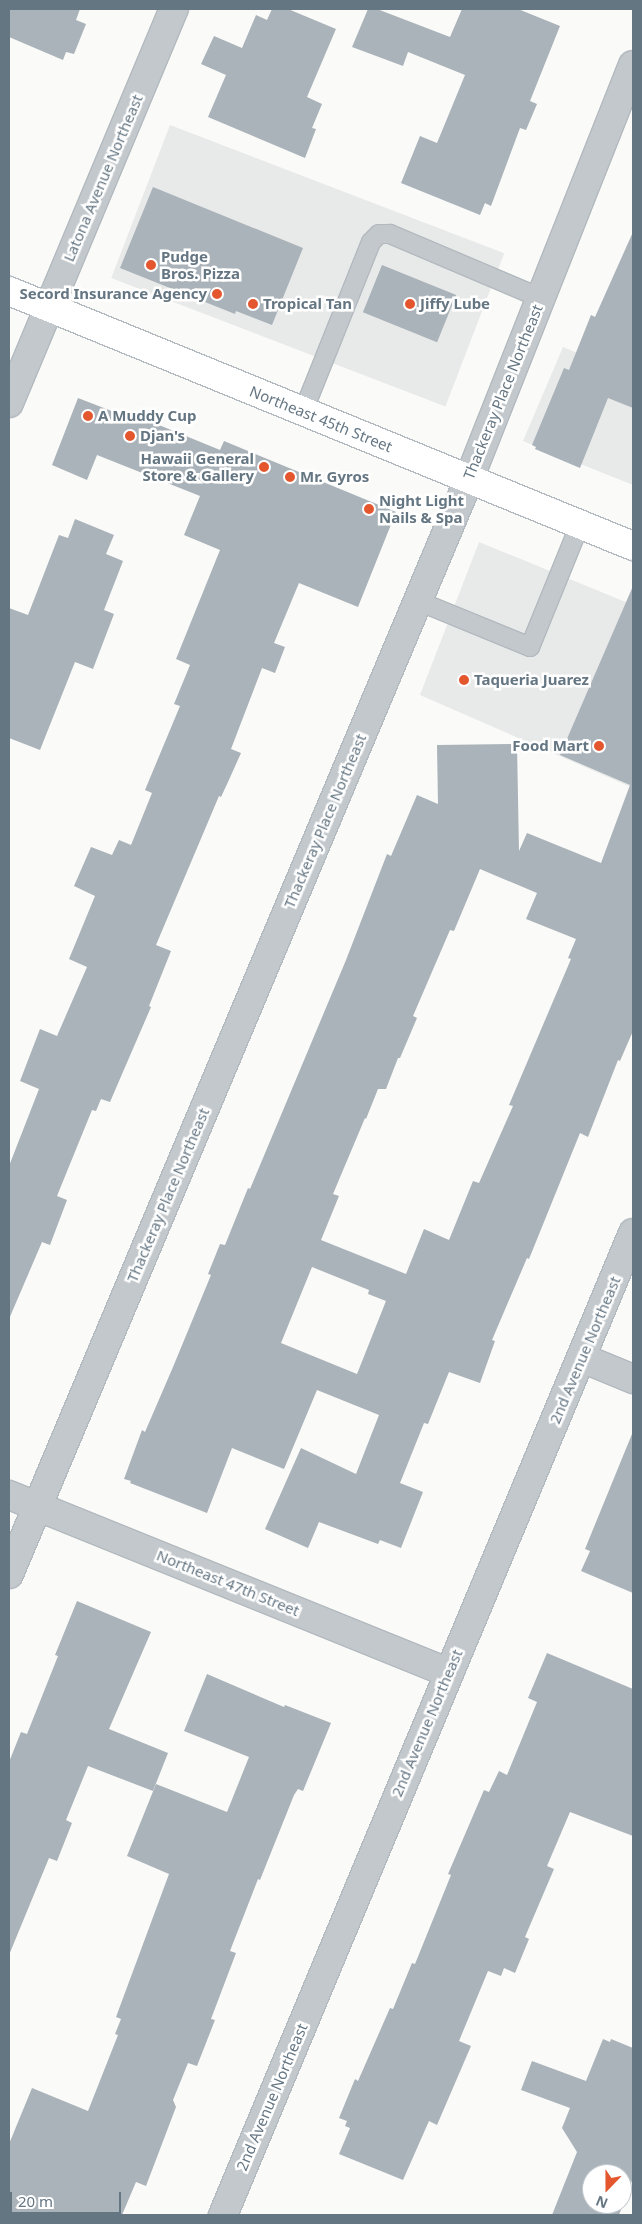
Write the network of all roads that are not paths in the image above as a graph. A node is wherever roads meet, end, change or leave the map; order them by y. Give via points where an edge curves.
1 (174, 9) edge
2 (633, 65) edge
3 (9, 291) edge
4 (541, 298) junction
5 (48, 308) junction
6 (9, 403) edge
7 (303, 412) junction
8 (469, 479) junction
9 (580, 524) junction
10 (633, 546) edge
11 (418, 601) junction
12 (633, 1233) edge
13 (582, 1358) junction
14 (633, 1378) edge
15 (9, 1495) edge
16 (37, 1507) junction
17 (9, 1574) edge
18 (448, 1672) junction
19 (223, 2215) edge

1 - 5 street, Latona Avenue Northeast
2 - 4 street, Thackeray Place Northeast
3 - 5 main road, Northeast 45th Street
4 - 7 lane via 390,234 378,234 370,242
4 - 8 street, Thackeray Place Northeast
5 - 6 street, Latona Avenue Northeast
5 - 7 main road, Northeast 45th Street
7 - 8 main road, Northeast 45th Street
8 - 9 main road, Northeast 45th Street
8 - 11 street, Thackeray Place Northeast
9 - 10 main road, Northeast 45th Street
9 - 11 lane via 530,647
11 - 16 street, Thackeray Place Northeast
12 - 13 street, 2nd Avenue Northeast
13 - 14 street
13 - 18 street, 2nd Avenue Northeast
15 - 16 street, Northeast 47th Street
16 - 17 street, Thackeray Place Northeast
16 - 18 street, Northeast 47th Street
18 - 19 street, 2nd Avenue Northeast

